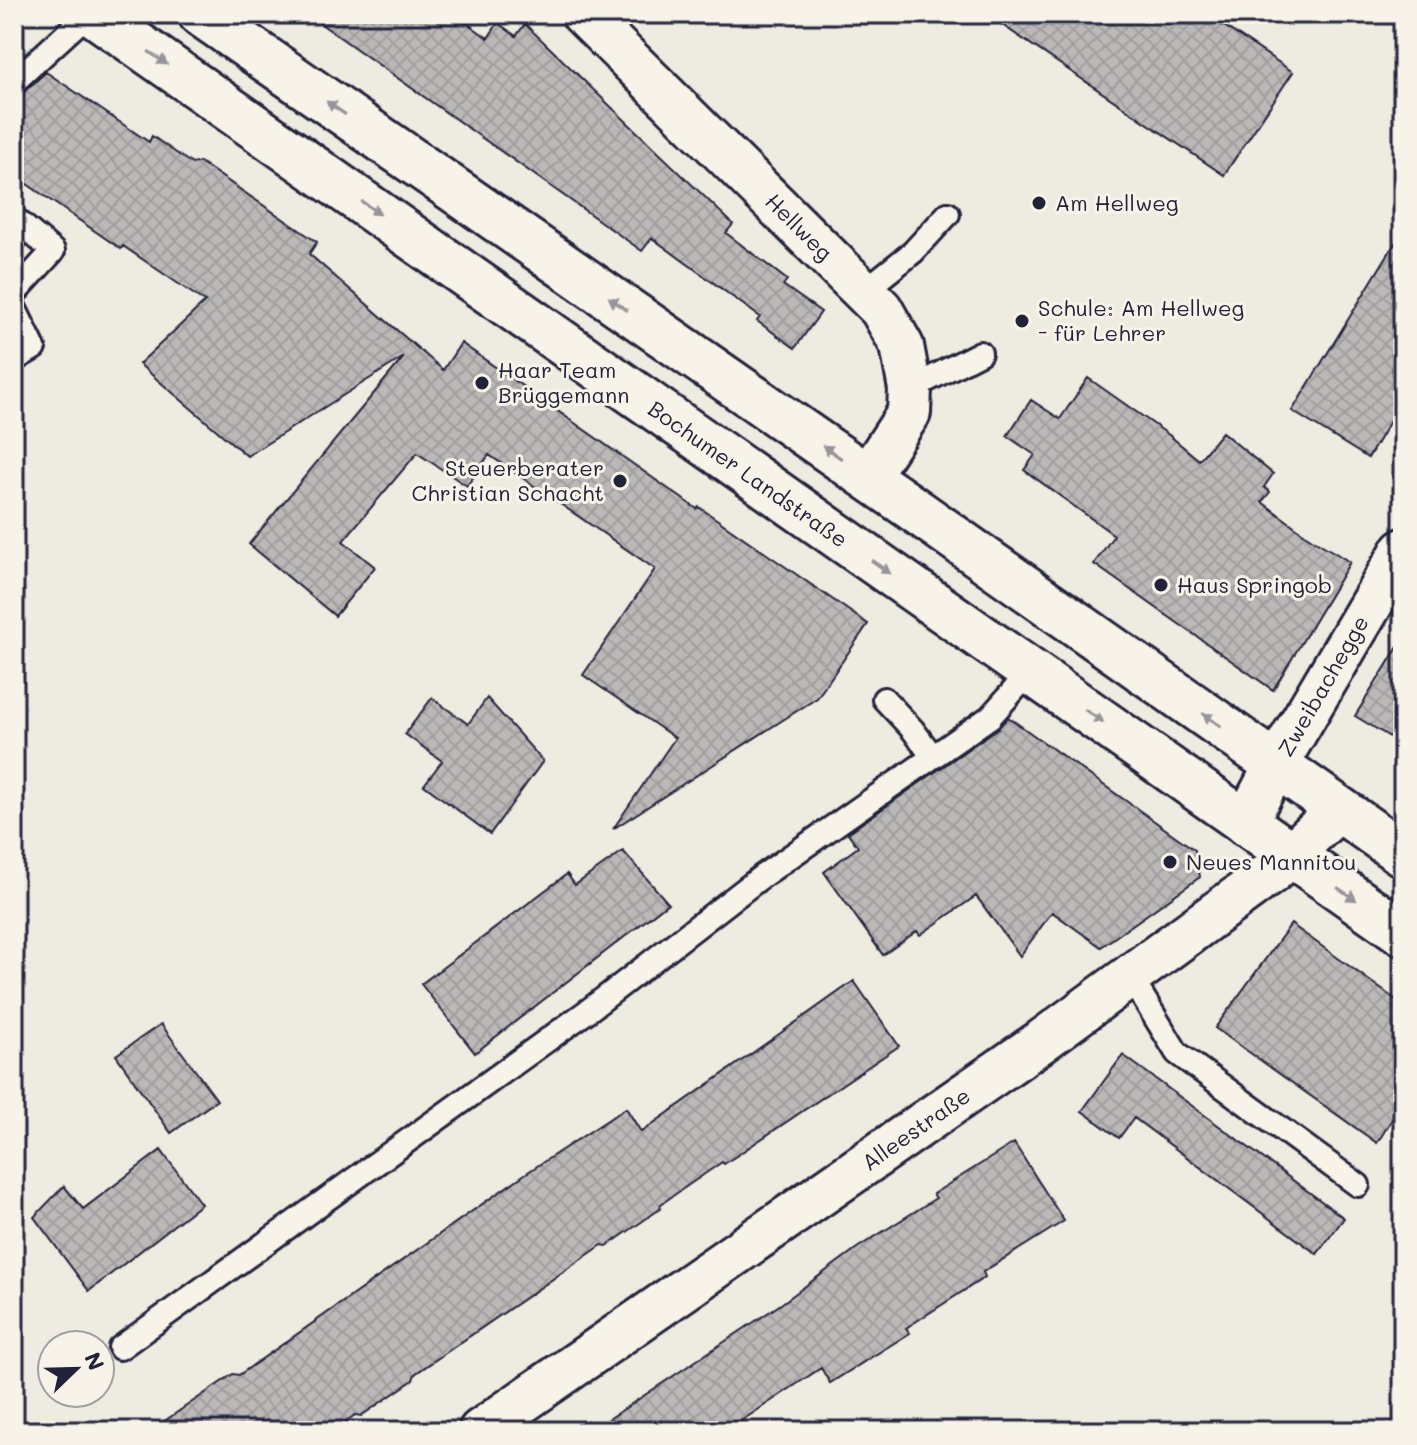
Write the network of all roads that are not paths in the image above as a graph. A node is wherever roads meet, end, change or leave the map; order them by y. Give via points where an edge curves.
1 (91, 14) edge
2 (201, 14) edge
3 (583, 14) edge
4 (14, 82) edge
5 (948, 214) dead end
6 (14, 218) edge
7 (864, 291) junction
8 (14, 294) edge
9 (14, 307) edge
10 (980, 353) dead end
11 (14, 360) edge
12 (910, 389) junction
13 (867, 477) junction
14 (1403, 550) edge
15 (1030, 672) junction
16 (884, 699) dead end
17 (933, 757) junction
18 (1276, 765) junction
19 (1339, 809) junction
20 (1245, 824) junction
21 (1403, 854) edge
22 (1291, 856) junction
23 (1403, 933) edge
24 (1130, 976) junction
25 (1358, 1185) dead end
26 (120, 1348) dead end
27 (480, 1431) edge

1 - 4 lane
1 -> 15 main road, Bochumer Landstraße
13 -> 2 main road
3 - 7 street, Hellweg
5 - 7 lane via 913,252
6 - 8 lane via 53,251
7 - 12 street, Hellweg via 902,346
9 - 11 lane via 34,348
10 - 12 lane
12 - 13 street, Hellweg via 909,413
18 -> 13 main road
14 - 18 street, Zweibachegge
15 - 17 lane via 990,717
15 -> 20 main road, Bochumer Landstraße
16 - 17 lane
17 - 26 lane via 761,877 589,1010
18 - 19 main road
18 - 20 street, Zweibachegge
19 - 21 main road
19 - 22 street, Alleestraße
20 - 22 main road, Bochumer Landstraße
22 -> 23 main road, Bochumer Landstraße
22 - 24 street, Alleestraße
24 - 25 lane via 1177,1053
24 - 27 street, Alleestraße

